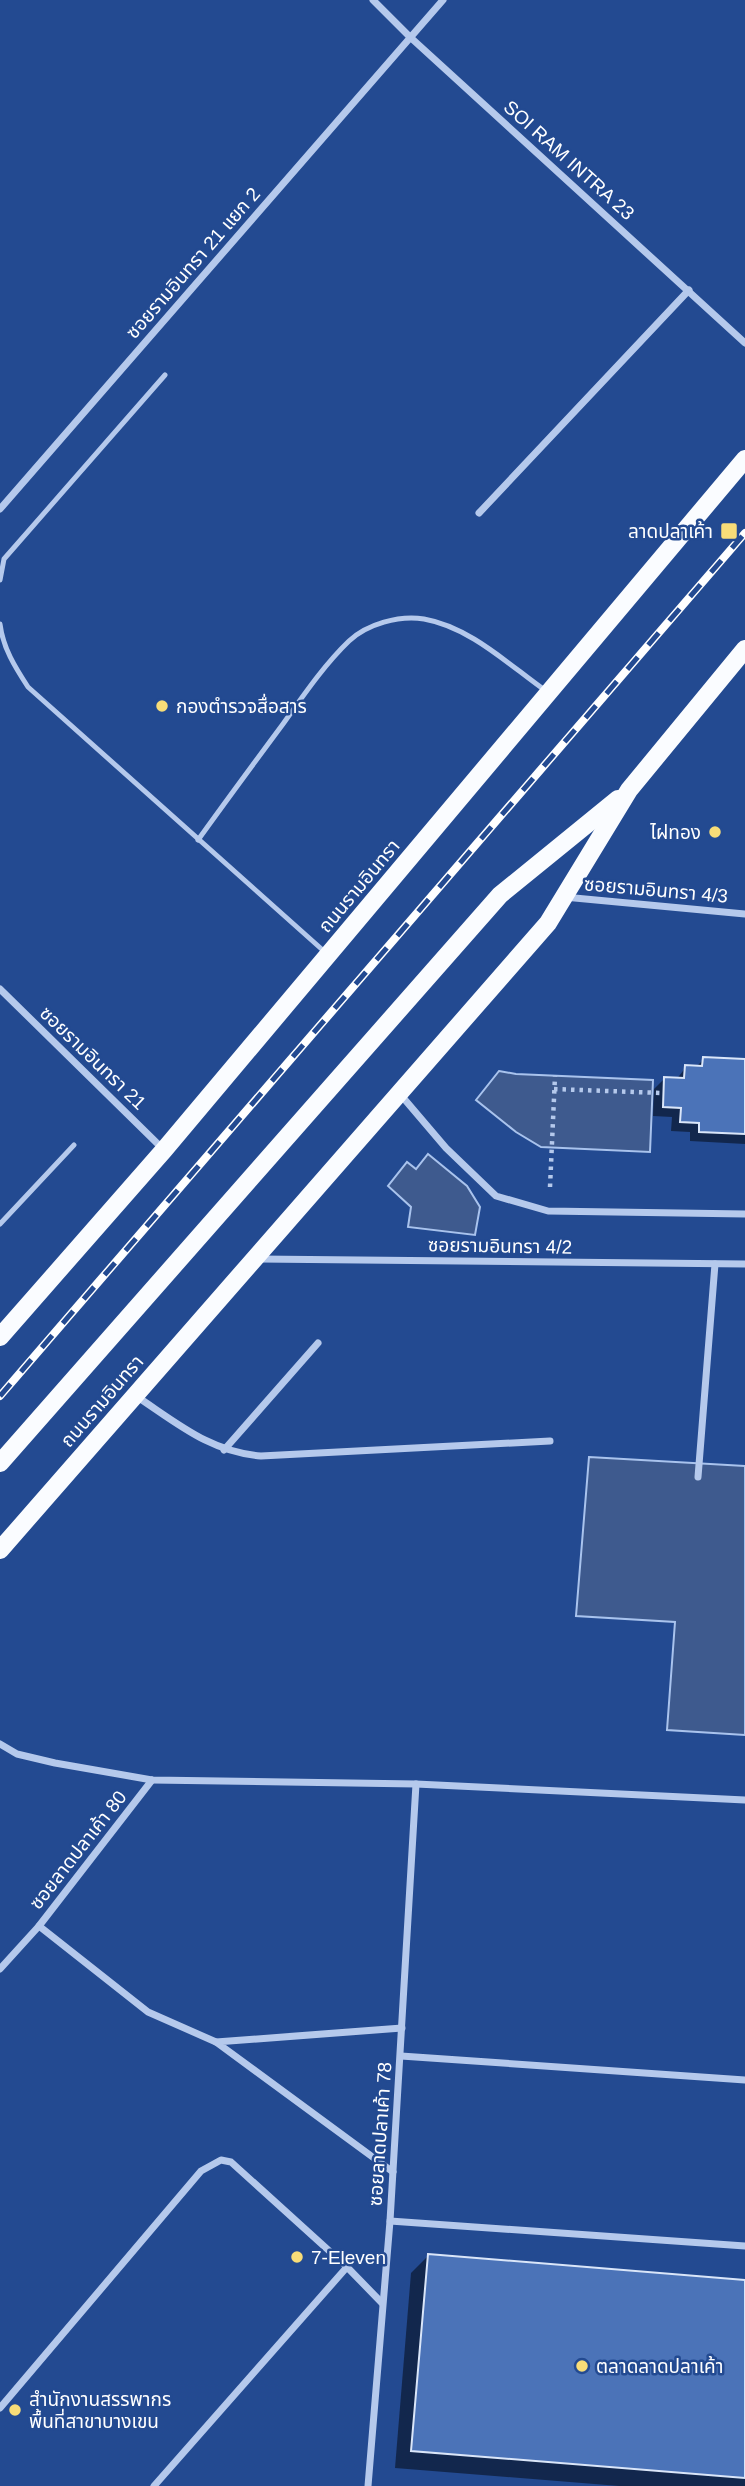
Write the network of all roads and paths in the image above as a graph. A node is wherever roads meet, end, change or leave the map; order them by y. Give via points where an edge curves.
1 (373, 0) edge
2 (443, 0) edge
3 (410, 37) junction
4 (689, 290) junction
5 (745, 343) edge
6 (165, 375) dead end
7 (745, 459) edge
8 (0, 509) edge
9 (480, 513) dead end
10 (0, 580) edge
11 (0, 624) edge
12 (745, 649) edge
13 (549, 693) junction
14 (629, 790) junction
15 (198, 840) junction
16 (564, 897) junction
17 (745, 914) edge
18 (328, 955) junction
19 (0, 989) edge
20 (555, 1076) dead end
21 (554, 1089) junction
22 (662, 1093) dead end
23 (400, 1094) junction
24 (74, 1145) dead end
25 (164, 1150) junction
26 (548, 1211) junction
27 (745, 1214) edge
28 (0, 1224) edge
29 (255, 1259) junction
30 (715, 1264) junction
31 (745, 1264) edge
32 (0, 1337) edge
33 (318, 1343) dead end
34 (135, 1395) junction
35 (550, 1441) dead end
36 (224, 1450) junction
37 (0, 1463) edge
38 (698, 1477) dead end
39 (0, 1550) edge
40 (0, 1744) edge
41 (152, 1780) junction
42 (416, 1784) junction
43 (745, 1800) edge
44 (39, 1926) junction
45 (0, 1969) edge
46 (402, 2028) junction
47 (216, 2042) junction
48 (401, 2056) junction
49 (745, 2080) edge
50 (393, 2172) junction
51 (390, 2221) junction
52 (745, 2246) edge
53 (347, 2267) junction
54 (383, 2303) junction
55 (0, 2408) edge
56 (155, 2486) edge
57 (368, 2486) edge

1 - 3 street, SOI RAM INTRA 23
2 - 3 street, ซอยรามอินทรา 21 แยก 2
3 - 4 street, SOI RAM INTRA 23
3 - 8 street, ซอยรามอินทรา 21 แยก 2
4 - 5 street, SOI RAM INTRA 23
4 - 9 street
6 - 10 lane via 4,559
7 - 13 main road, ถนนรามอินทรา
11 - 15 lane via 10,660 28,687
12 - 14 main road, ถนนรามอินทรา
13 - 15 lane via 467,635 443,624 421,618 370,627 350,640 303,697
13 - 18 main road, ถนนรามอินทรา
14 - 16 main road, ถนนรามอินทรา
14 - 37 main road, ถนนรามอินทรา via 500,895
15 - 18 lane
16 - 17 street, ซอยรามอินทรา 4/3
16 - 23 main road, ถนนรามอินทรา via 548,923
18 - 25 main road, ถนนรามอินทรา
19 - 25 street, ซอยรามอินทรา 21
20 - 21 path
21 - 22 path
21 - 26 path
23 - 26 street via 446,1148 496,1196
23 - 29 main road, ถนนรามอินทรา
24 - 28 lane
25 - 32 main road, ถนนรามอินทรา
26 - 27 street
29 - 30 street, ซอยรามอินทรา 4/2
29 - 34 main road, ถนนรามอินทรา
30 - 31 street, ซอยรามอินทรา 4/2
30 - 38 street
33 - 36 street
34 - 36 street
34 - 39 main road, ถนนรามอินทรา
35 - 36 street via 261,1456
40 - 41 street via 17,1754 54,1763
41 - 42 street
41 - 44 street, ซอยลาดปลาเค้า 80
42 - 43 street
42 - 46 street, ซอยลาดปลาเค้า 78
44 - 45 street, ซอยลาดปลาเค้า 80
44 - 47 street via 148,2012
46 - 47 street
46 - 48 street, ซอยลาดปลาเค้า 78
47 - 50 street
48 - 49 street
48 - 50 street, ซอยลาดปลาเค้า 78
50 - 51 street, ซอยลาดปลาเค้า 78
51 - 52 street
51 - 54 street, ซอยลาดปลาเค้า 78
53 - 54 street
53 - 55 street via 231,2162 221,2160 201,2171
53 - 56 street
54 - 57 street, ซอยลาดปลาเค้า 78

